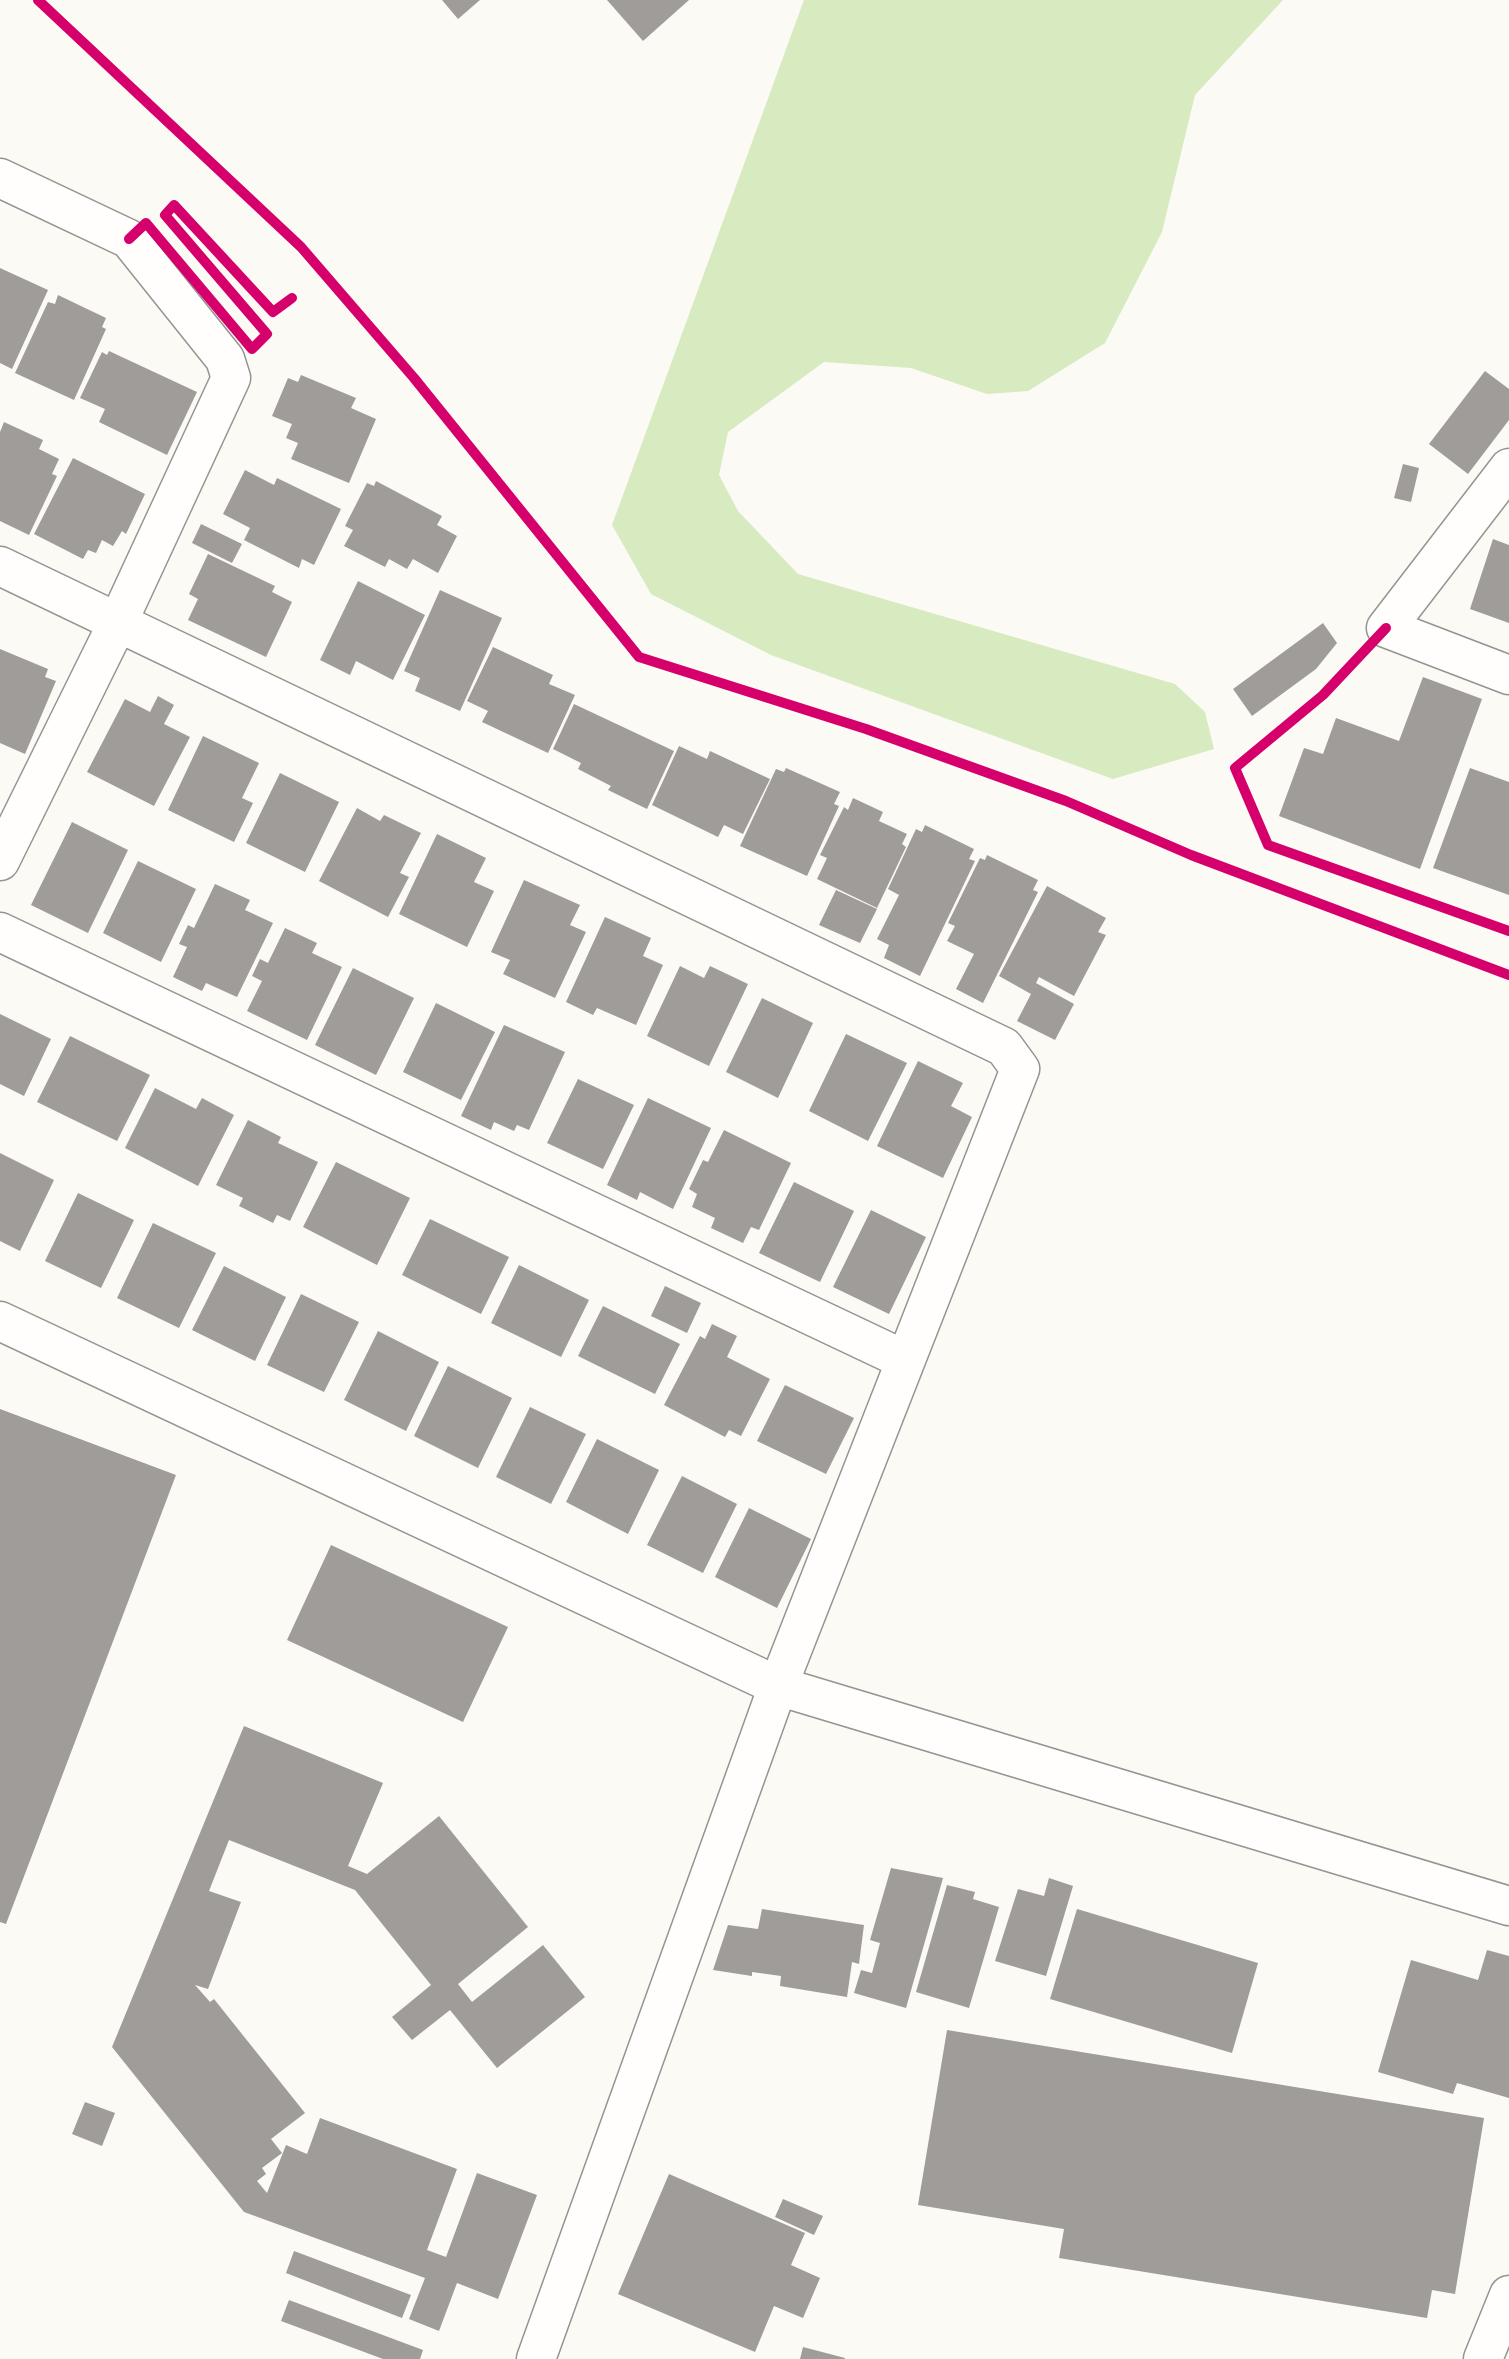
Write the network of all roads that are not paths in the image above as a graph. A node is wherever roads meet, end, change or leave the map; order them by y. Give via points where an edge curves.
1 (0, 178) edge
2 (1509, 468) edge
3 (0, 566) edge
4 (118, 622) junction
5 (1509, 675) edge
6 (0, 861) edge
7 (0, 932) edge
8 (0, 1321) edge
9 (905, 1360) junction
10 (778, 1686) junction
11 (1509, 1906) edge
12 (1509, 2295) edge
13 (536, 2359) edge
14 (1483, 2359) edge

1 - 4 street via 129,239 225,359 231,378
2 - 5 street via 1386,628
3 - 4 street
4 - 6 street
4 - 9 street via 1004,1046 1020,1069
7 - 9 street
8 - 10 street
9 - 10 street
10 - 11 street
10 - 13 street
12 - 14 street

